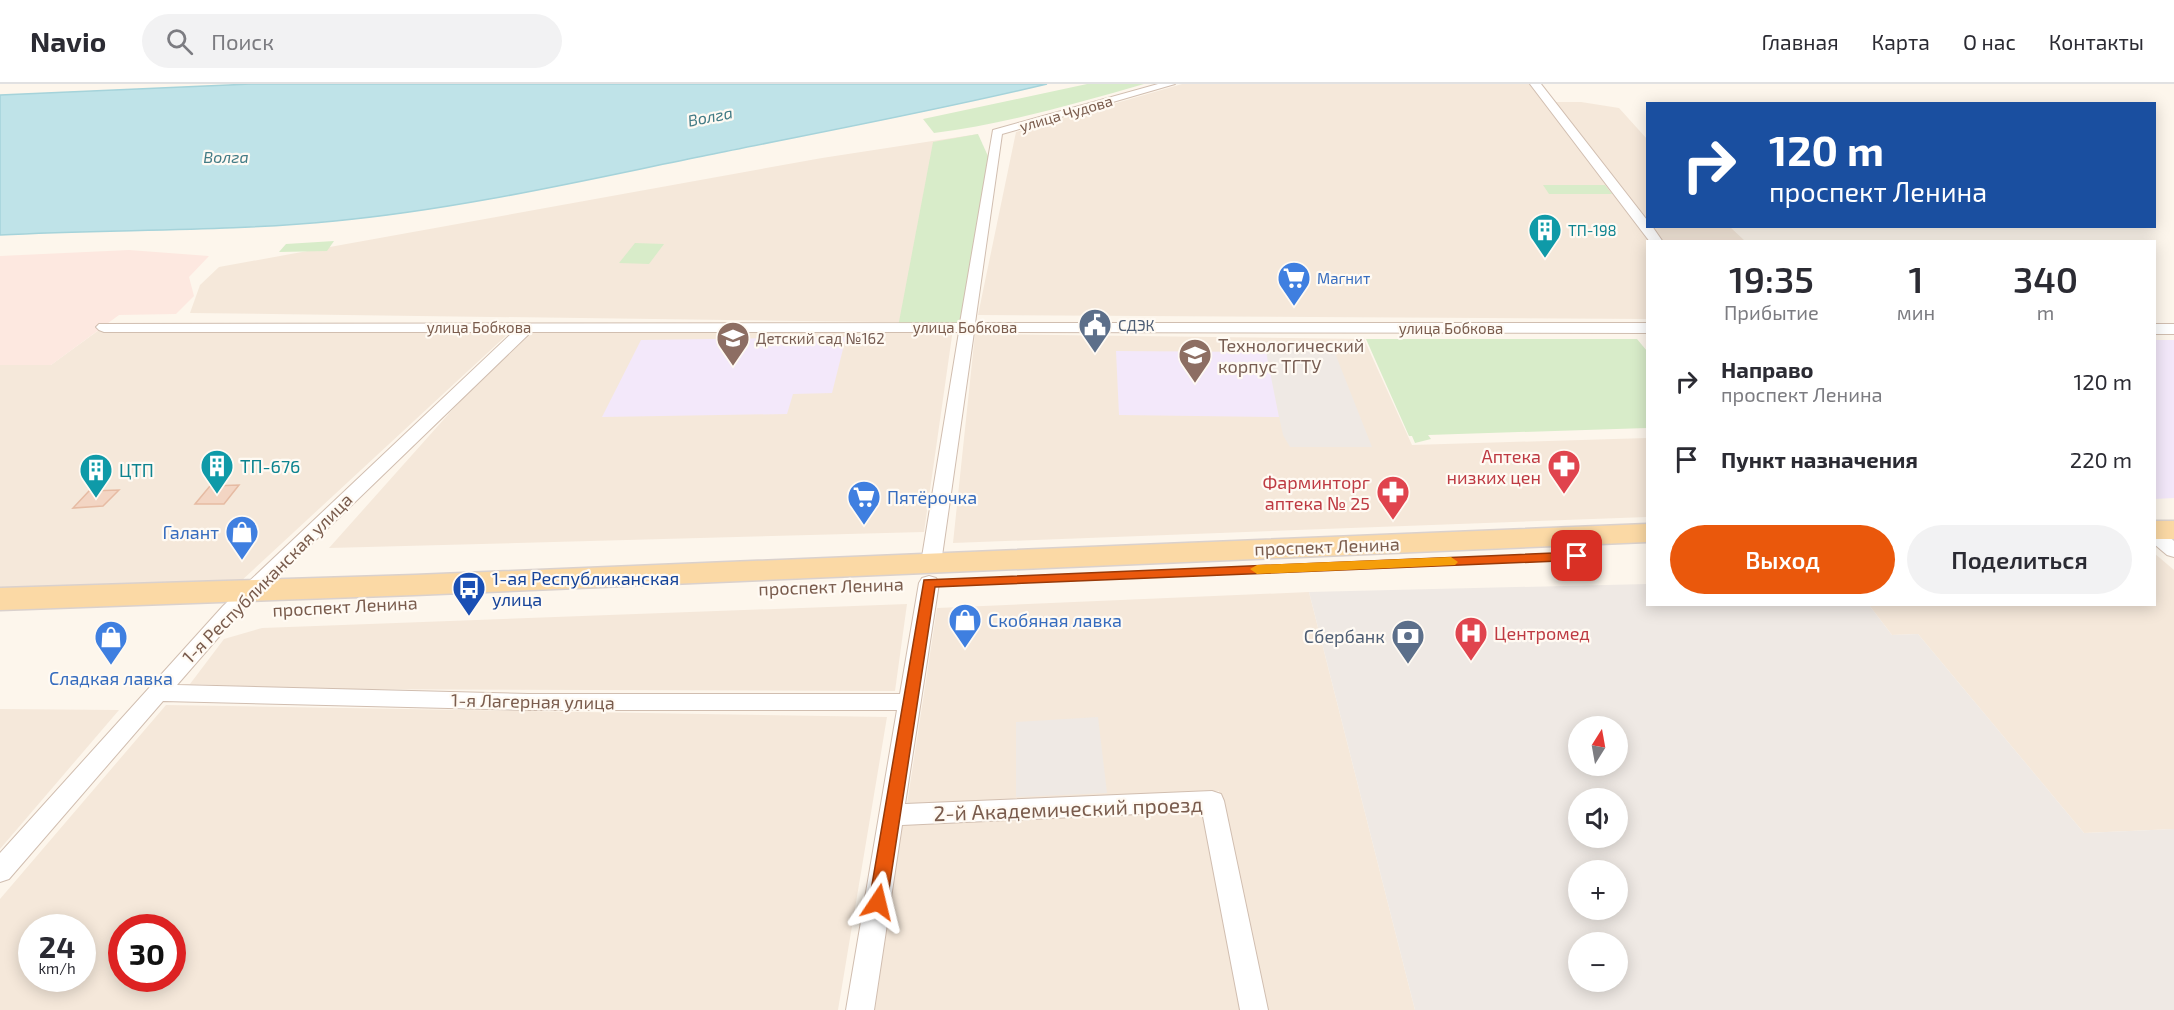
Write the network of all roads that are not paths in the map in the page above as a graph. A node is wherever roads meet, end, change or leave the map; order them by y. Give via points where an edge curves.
1 (1170, 84) edge
2 (1535, 84) edge
3 (1646, 227) edge
4 (1647, 228) edge
5 (1656, 240) edge
6 (104, 327) dead end
7 (527, 327) junction
8 (968, 327) junction
9 (1646, 328) edge
10 (2156, 329) edge
11 (2174, 329) edge
12 (2174, 513) edge
13 (2156, 514) edge
14 (2174, 530) edge
15 (2156, 532) edge
16 (1646, 533) edge
17 (2156, 534) edge
18 (2174, 551) edge
19 (1646, 554) edge
20 (936, 569) junction
21 (0, 599) edge
22 (241, 601) junction
23 (0, 617) edge
24 (155, 693) junction
25 (910, 702) junction
26 (893, 815) junction
27 (0, 871) edge
28 (860, 1010) edge
29 (1254, 1010) edge

1 - 8 street, улица Чудова via 997,132
2 - 3 street
4 - 5 street
6 - 7 street, улица Бобкова
7 - 8 street, улица Бобкова
7 - 22 street, 1-я Республиканская улица
8 - 9 street, улица Бобкова
8 - 20 street
10 - 11 street
12 - 13 main road
14 - 15 main road
16 - 20 main road, проспект Ленина
17 - 18 street
19 - 20 main road, проспект Ленина
20 - 22 main road, проспект Ленина
20 - 25 street
21 - 22 main road
22 - 23 main road
22 - 24 street, 1-я Республиканская улица
24 - 25 street, 1-я Лагерная улица via 528,702
24 - 27 street, 1-я Республиканская улица
25 - 26 street
26 - 28 street
26 - 29 street, 2-й Академический проезд via 1212,801

